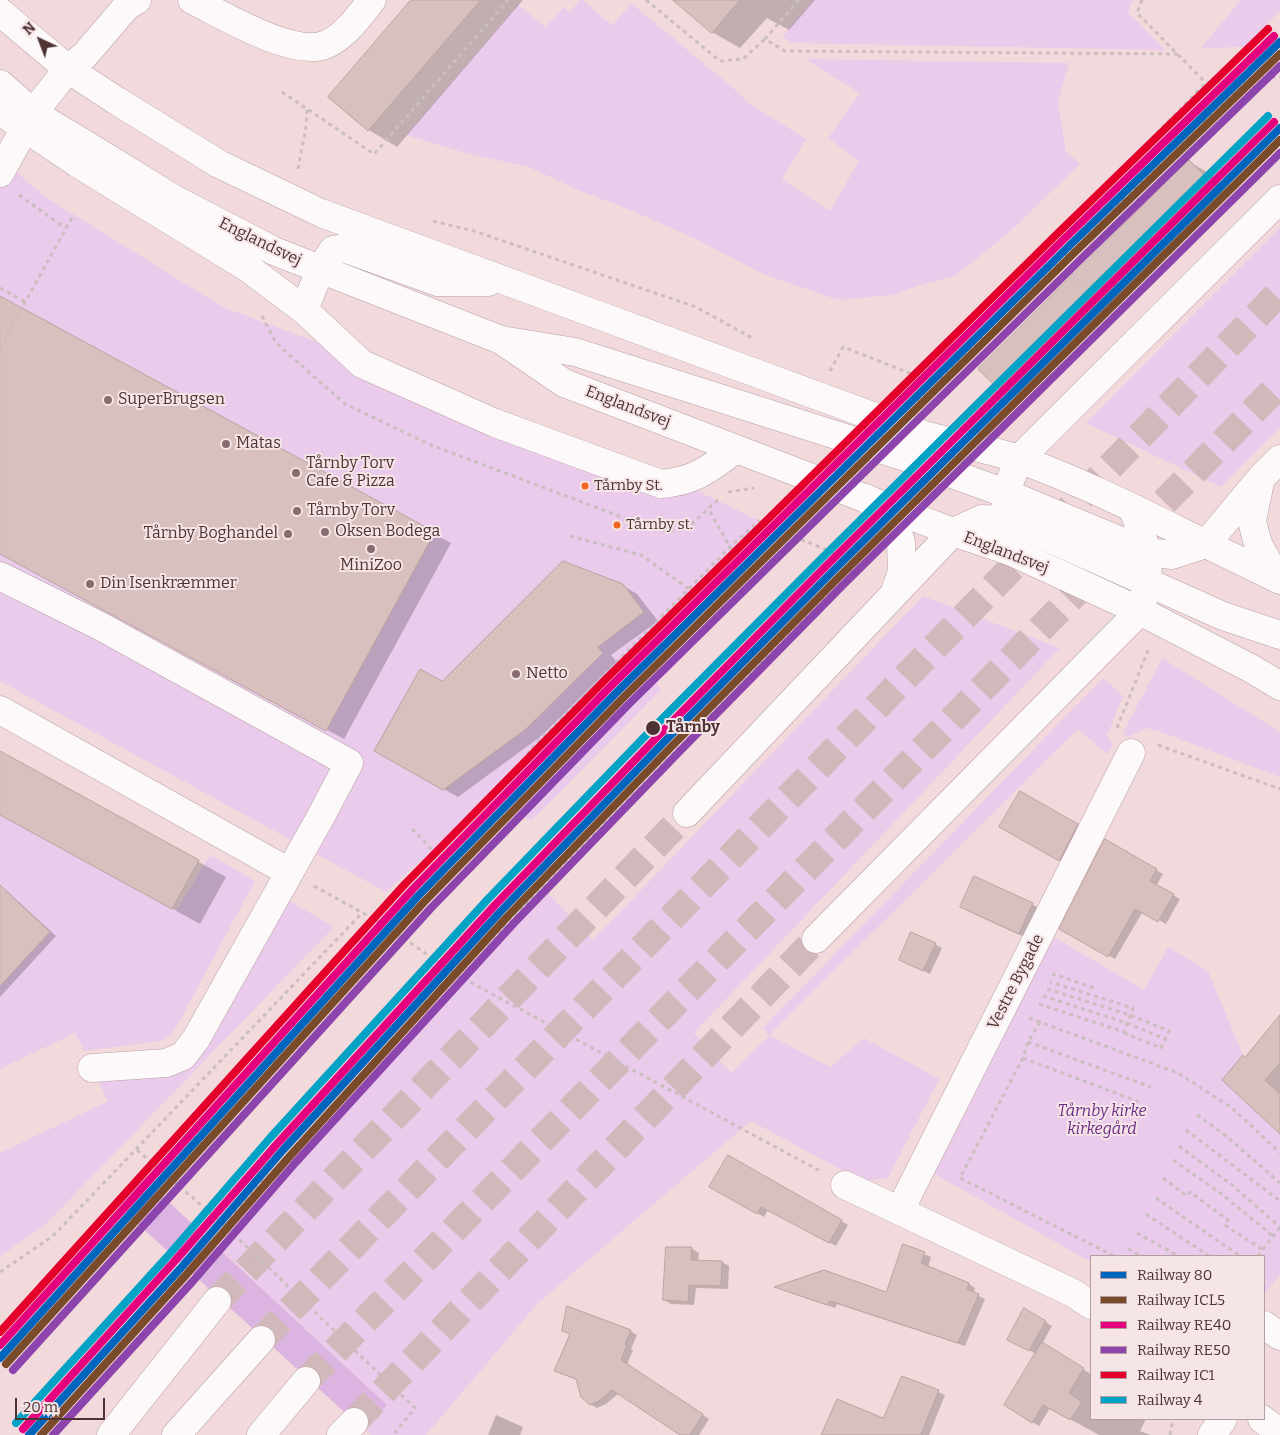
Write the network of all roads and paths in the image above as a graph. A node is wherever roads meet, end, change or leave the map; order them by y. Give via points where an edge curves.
1 (136, 0) edge
2 (372, 0) edge
3 (508, 0) edge
4 (646, 0) edge
5 (799, 0) edge
6 (1142, 0) edge
7 (201, 1) edge
8 (0, 12) edge
9 (765, 40) junction
10 (1177, 54) junction
11 (68, 69) junction
12 (1280, 77) edge
13 (1247, 78) junction
14 (1206, 83) junction
15 (0, 84) edge
16 (282, 92) dead end
17 (307, 108) junction
18 (0, 112) edge
19 (1280, 118) edge
20 (29, 120) junction
21 (7, 182) edge
22 (290, 199) junction
23 (1280, 199) edge
24 (74, 214) dead end
25 (426, 219) dead end
26 (65, 228) junction
27 (1060, 262) junction
28 (320, 270) junction
29 (509, 282) junction
30 (0, 288) edge
31 (1099, 300) junction
32 (25, 302) junction
33 (304, 310) junction
34 (501, 340) junction
35 (757, 340) dead end
36 (0, 347) edge
37 (828, 375) dead end
38 (923, 407) dead end
39 (988, 410) dead end
40 (736, 448) junction
41 (1019, 459) junction
42 (1280, 459) edge
43 (1261, 478) junction
44 (1005, 493) junction
45 (866, 498) junction
46 (708, 508) dead end
47 (1132, 508) junction
48 (760, 520) dead end
49 (1008, 520) junction
50 (954, 532) junction
51 (570, 536) dead end
52 (1206, 544) junction
53 (730, 548) junction
54 (1012, 552) junction
55 (1147, 552) junction
56 (0, 576) edge
57 (1279, 579) edge
58 (1148, 582) junction
59 (689, 589) junction
60 (893, 595) junction
61 (1140, 611) junction
62 (1280, 635) edge
63 (1149, 647) dead end
64 (1280, 686) edge
65 (0, 710) edge
66 (1132, 753) junction
67 (1280, 789) edge
68 (686, 813) tunnel mouth
69 (412, 828) dead end
70 (443, 862) junction
71 (289, 872) junction
72 (363, 912) junction
73 (383, 924) junction
74 (816, 939) tunnel mouth
75 (457, 975) junction
76 (1050, 982) junction
77 (1094, 988) dead end
78 (1047, 989) junction
79 (1043, 996) junction
80 (1039, 1004) junction
81 (1003, 1008) junction
82 (1130, 1015) junction
83 (1031, 1018) junction
84 (1040, 1022) junction
85 (1127, 1023) junction
86 (1124, 1032) junction
87 (1165, 1039) junction
88 (1028, 1042) junction
89 (1023, 1058) junction
90 (92, 1068) dead end
91 (1151, 1087) dead end
92 (1142, 1103) dead end
93 (1197, 1115) dead end
94 (1186, 1130) dead end
95 (1179, 1146) dead end
96 (137, 1150) junction
97 (1280, 1153) edge
98 (1174, 1160) dead end
99 (1163, 1178) dead end
100 (1280, 1183) edge
101 (845, 1184) joint
102 (1156, 1198) dead end
103 (1280, 1201) edge
104 (900, 1210) junction
105 (1146, 1214) dead end
106 (223, 1224) junction
107 (1280, 1227) edge
108 (1137, 1233) dead end
109 (1273, 1236) junction
110 (1128, 1249) dead end
111 (1263, 1250) junction
112 (1112, 1255) edge
113 (1139, 1255) edge
114 (1176, 1255) edge
115 (1208, 1255) edge
116 (1239, 1255) edge
117 (1259, 1255) edge
118 (0, 1272) edge
119 (217, 1301) tunnel mouth
120 (1090, 1304) edge
121 (1265, 1326) edge
122 (1280, 1336) edge
123 (260, 1340) tunnel mouth
124 (306, 1381) tunnel mouth
125 (1173, 1420) edge
126 (1222, 1420) edge
127 (111, 1435) edge
128 (176, 1435) edge
129 (260, 1435) edge
130 (393, 1435) edge
131 (1170, 1435) edge
132 (1212, 1435) edge

1 - 11 main road
2 - 7 main road via 344,33 324,45 302,47 278,41
3 - 17 path via 374,154
4 - 9 path via 720,61 743,59
5 - 9 path
6 - 10 path via 1138,13
8 - 11 main road
9 - 10 path via 785,51
10 - 14 path
11 - 20 main road
11 - 22 main road via 219,164
12 - 13 path
13 - 14 path
13 - 27 path
14 - 37 path via 917,376 843,347
15 - 20 main road, Englandsvej
16 - 17 path
17 - 22 path via 297,177
18 - 20 main road
19 - 31 path
20 - 21 main road
20 - 28 main road, Englandsvej via 274,251
20 - 33 main road via 77,163 248,268
21 - 26 path
22 - 29 main road via 321,214
23 - 41 main road
24 - 26 path
25 - 35 path via 474,231 696,307
26 - 32 path
27 - 31 path
27 - 38 path via 915,404
28 - 29 main road via 333,250 344,248 438,282
28 - 33 main road
28 - 34 main road, Englandsvej
29 - 41 main road via 924,435
30 - 32 path
31 - 39 path
32 - 36 path
33 - 40 main road via 362,364 495,423 661,484 693,478
34 - 40 main road, Englandsvej via 564,383
34 - 44 main road via 575,352 898,455
40 - 45 main road, Englandsvej
41 - 44 main road
41 - 47 main road
42 - 43 main road
43 - 52 main road
43 - 57 main road via 1252,521 1258,544
44 - 49 main road
44 - 55 main road
45 - 50 main road, Englandsvej
45 - 60 main road via 896,525 901,543 902,571
46 - 53 path
47 - 52 main road
47 - 55 main road
48 - 53 path
49 - 50 main road via 982,518
49 - 54 main road
49 - 58 main road
50 - 54 main road, Englandsvej
50 - 60 main road
51 - 59 path via 641,555
52 - 55 main road via 1172,555
52 - 57 main road
53 - 59 path
53 - 75 path via 752,568 788,534 859,563
54 - 61 main road, Englandsvej
55 - 58 main road
56 - 71 main road via 100,626 349,762
58 - 61 main road
58 - 62 main road via 1223,616
59 - 70 path via 530,750 506,796
60 - 68 main road
61 - 64 main road, Englandsvej
61 - 74 main road
63 - 66 path via 1113,736
65 - 71 main road
66 - 67 path via 1150,742
66 - 81 main road, Vestre Bygade
69 - 70 path
70 - 73 path
71 - 72 path
71 - 90 main road via 196,1039 183,1056 166,1063
72 - 73 path
72 - 96 path
73 - 75 path
75 - 101 path
75 - 106 path
76 - 77 path via 1054,974
76 - 78 path
76 - 82 path via 1133,1008
78 - 79 path
78 - 82 path
79 - 80 path
79 - 85 path
80 - 83 path
80 - 86 path
81 - 83 path
81 - 104 main road, Vestre Bygade
82 - 85 path
82 - 87 path via 1168,1031
83 - 84 path
84 - 88 path
84 - 97 path via 1178,1073 1232,1108
85 - 86 path
85 - 87 path
86 - 87 path via 1162,1048
88 - 89 path
88 - 91 path
89 - 92 path
89 - 112 path via 960,1178
93 - 100 path
94 - 103 path
95 - 107 path via 1232,1185
96 - 106 path
96 - 118 path via 53,1236
98 - 109 path
99 - 111 path via 1187,1196 1190,1192 1228,1220 1225,1225
101 - 104 main road
102 - 116 path
104 - 120 main road
105 - 115 path
106 - 130 path via 415,1408
107 - 109 path
108 - 114 path
109 - 111 path
110 - 113 path
111 - 117 path
119 - 127 main road
121 - 122 main road
123 - 128 main road
124 - 129 main road
125 - 131 path
126 - 132 main road

